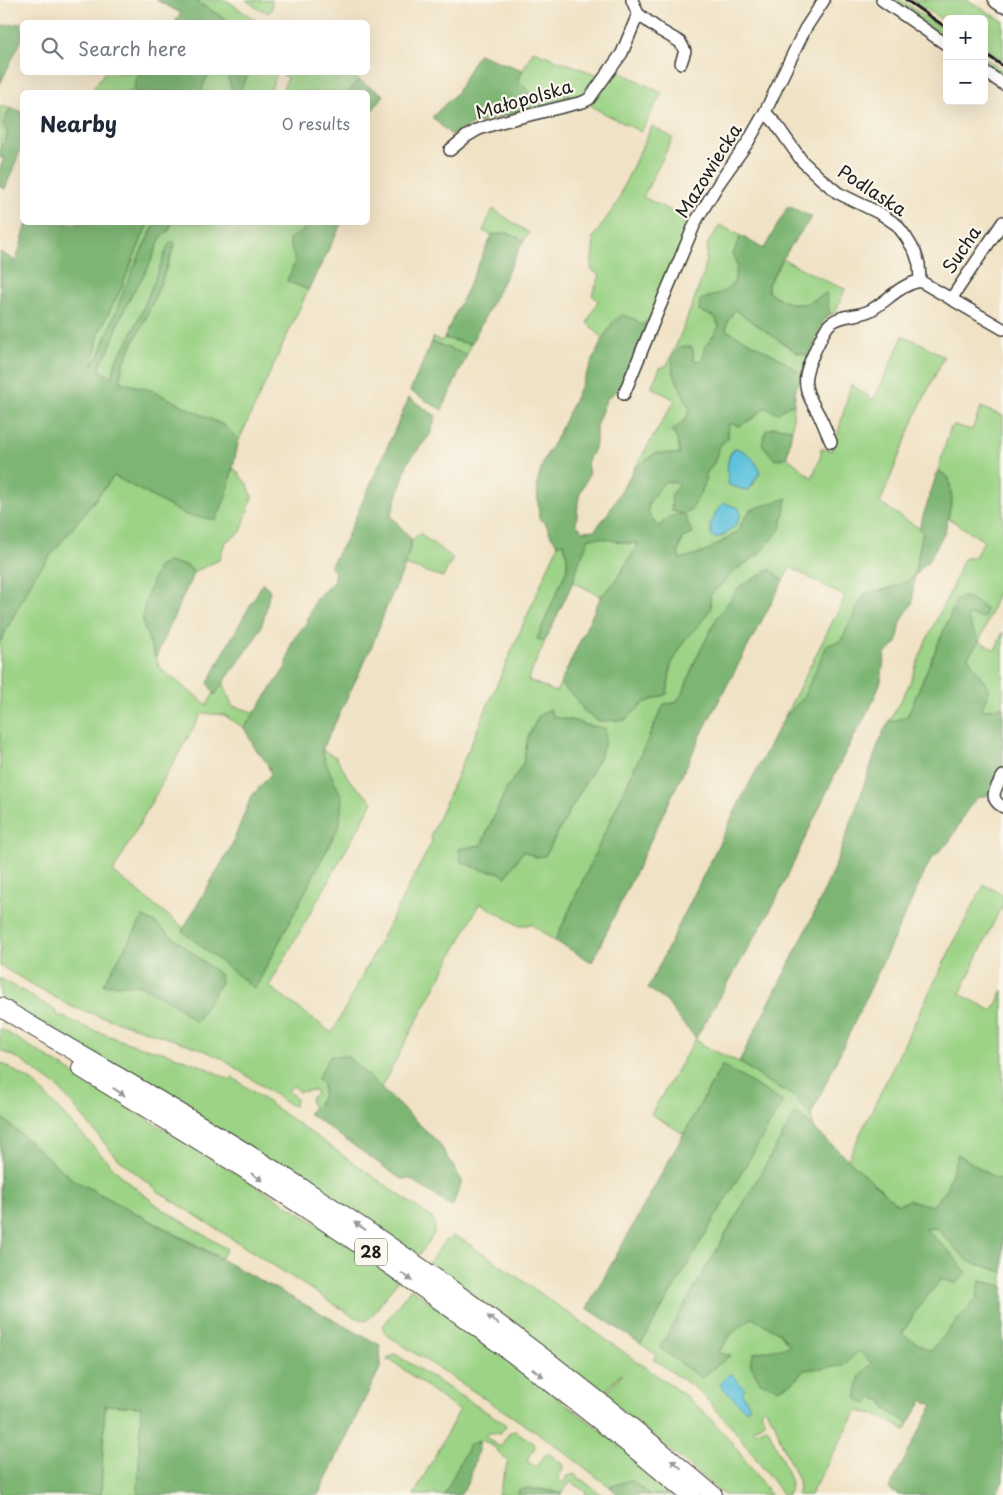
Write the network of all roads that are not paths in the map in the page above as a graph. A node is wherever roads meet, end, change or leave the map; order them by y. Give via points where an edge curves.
1 (632, 0) edge
2 (824, 0) edge
3 (882, 0) edge
4 (998, 0) edge
5 (1003, 4) edge
6 (638, 14) junction
7 (943, 41) edge
8 (681, 64) dead end
9 (988, 74) edge
10 (1003, 84) edge
11 (765, 112) junction
12 (450, 150) dead end
13 (1003, 222) edge
14 (920, 281) junction
15 (952, 299) junction
16 (1003, 329) edge
17 (624, 394) dead end
18 (831, 442) dead end
19 (1003, 776) edge
20 (1000, 806) edge
21 (0, 1007) edge
22 (0, 1018) edge
23 (690, 1495) edge
24 (713, 1495) edge

1 - 6 street
2 - 11 street, Mazowiecka
3 - 7 street
4 - 5 main road
6 - 8 street via 680,42 685,50
6 - 12 street, Małopolska via 622,53 589,99 479,129
9 - 10 street
11 - 14 street, Podlaska via 802,161 820,178 838,193 897,225 919,264
11 - 17 street, Mazowiecka via 696,221
13 - 15 street, Sucha
14 - 15 street
14 - 18 street via 901,288 870,311 831,323 825,331 805,376 808,394
15 - 16 street
19 - 20 street via 994,793
24 -> 21 main road, 28 via 547,1360 387,1245 197,1122
22 -> 23 main road, 28 via 260,1178 398,1270 539,1374

